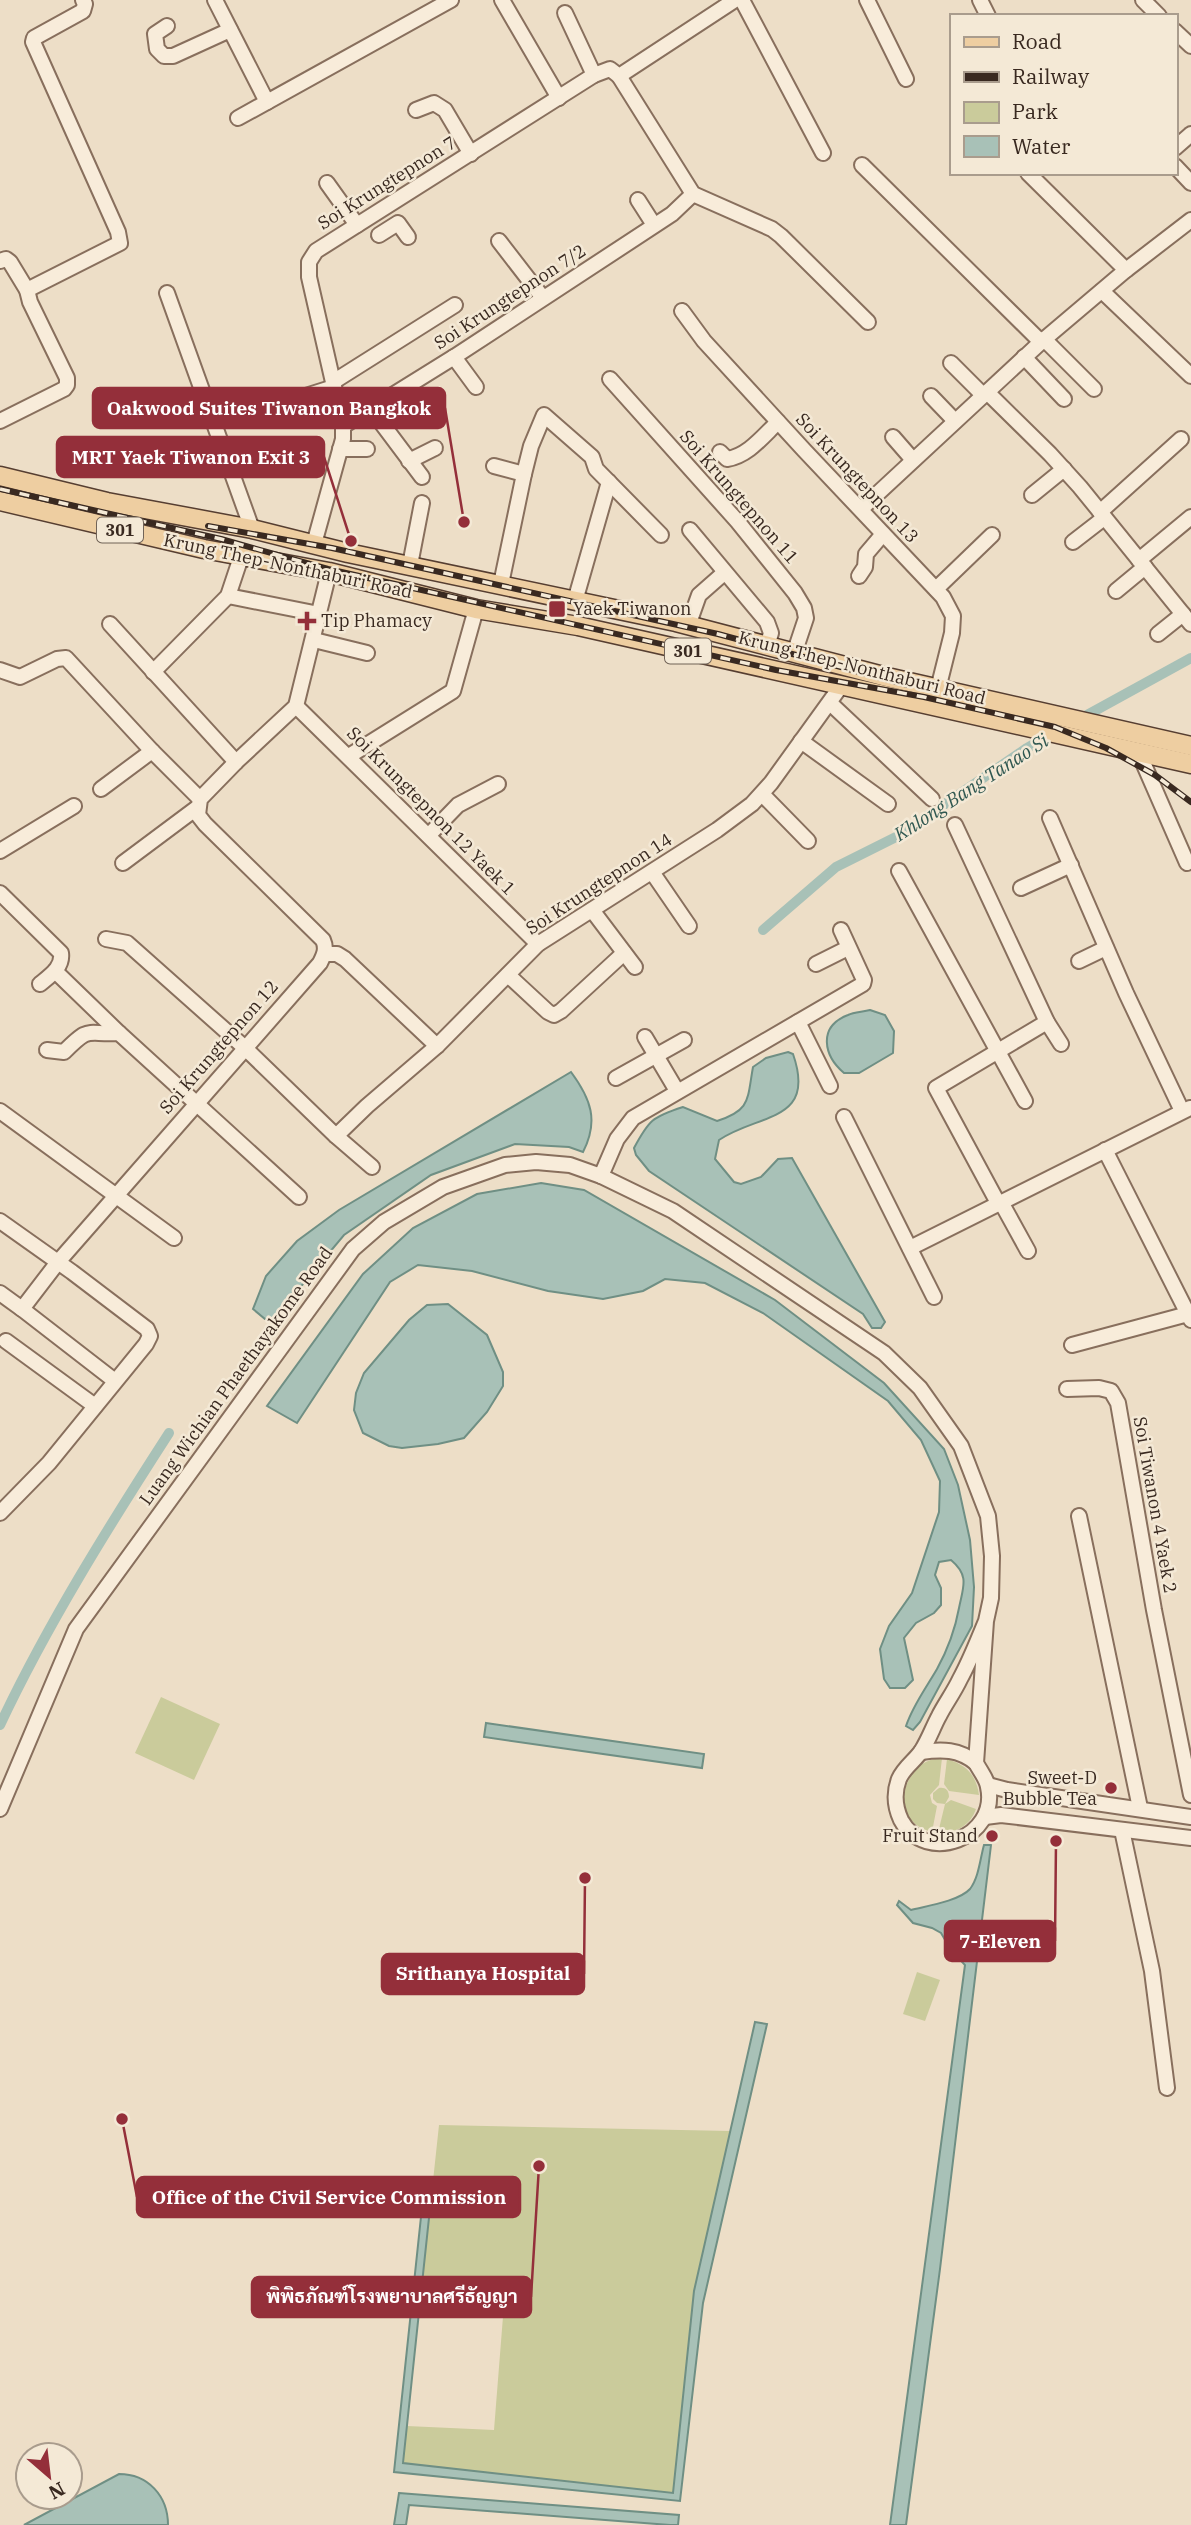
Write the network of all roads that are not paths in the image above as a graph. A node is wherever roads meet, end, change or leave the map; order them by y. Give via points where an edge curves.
1 (83, 0) edge
2 (215, 0) edge
3 (451, 0) edge
4 (502, 0) edge
5 (735, 0) edge
6 (743, 0) edge
7 (867, 0) edge
8 (1143, 0) edge
9 (424, 6) edge
10 (565, 13) dead end
11 (1157, 14) edge
12 (167, 26) dead end
13 (230, 30) junction
14 (1177, 33) edge
15 (1191, 46) edge
16 (594, 75) junction
17 (619, 76) junction
18 (906, 79) dead end
19 (559, 98) junction
20 (267, 103) junction
21 (416, 110) dead end
22 (238, 118) dead end
23 (1191, 134) edge
24 (1177, 146) edge
25 (824, 153) dead end
26 (471, 154) junction
27 (862, 165) dead end
28 (1177, 168) edge
29 (1030, 175) edge
30 (327, 183) dead end
31 (1191, 183) edge
32 (693, 194) junction
33 (638, 200) dead end
34 (386, 206) junction
35 (1191, 220) edge
36 (398, 223) junction
37 (357, 225) junction
38 (654, 225) junction
39 (379, 235) dead end
40 (408, 236) dead end
41 (499, 241) dead end
42 (0, 261) edge
43 (1126, 270) junction
44 (27, 290) junction
45 (1102, 291) junction
46 (167, 293) dead end
47 (543, 298) junction
48 (455, 305) dead end
49 (682, 311) dead end
50 (868, 322) dead end
51 (1043, 340) junction
52 (454, 357) junction
53 (1024, 358) junction
54 (951, 363) dead end
55 (1191, 376) edge
56 (610, 379) dead end
57 (334, 384) junction
58 (476, 387) dead end
59 (1094, 389) dead end
60 (985, 394) junction
61 (931, 396) dead end
62 (1064, 399) dead end
63 (293, 400) dead end
64 (371, 410) junction
65 (0, 421) edge
66 (955, 421) junction
67 (778, 422) junction
68 (344, 426) junction
69 (893, 437) dead end
70 (1181, 439) dead end
71 (435, 448) dead end
72 (340, 449) junction
73 (367, 449) dead end
74 (720, 452) dead end
75 (913, 460) junction
76 (409, 461) junction
77 (494, 466) dead end
78 (1064, 469) junction
79 (524, 474) junction
80 (0, 476) edge
81 (422, 477) dead end
82 (609, 482) junction
83 (1032, 495) dead end
84 (0, 501) edge
85 (422, 503) dead end
86 (861, 509) junction
87 (153, 511) junction
88 (1102, 515) junction
89 (1191, 517) edge
90 (200, 520) junction
91 (252, 529) junction
92 (690, 530) dead end
93 (883, 534) junction
94 (661, 535) dead end
95 (992, 535) dead end
96 (149, 537) junction
97 (1073, 542) dead end
98 (314, 544) junction
99 (195, 547) junction
100 (241, 557) junction
101 (1142, 564) junction
102 (410, 565) junction
103 (329, 572) junction
104 (724, 573) junction
105 (859, 576) dead end
106 (500, 584) junction
107 (936, 589) junction
108 (1116, 590) dead end
109 (228, 596) junction
110 (575, 601) junction
111 (476, 609) junction
112 (319, 614) junction
113 (1187, 619) edge
114 (110, 624) dead end
115 (688, 625) junction
116 (1158, 634) dead end
117 (314, 640) junction
118 (767, 646) junction
119 (795, 652) junction
120 (367, 653) dead end
121 (0, 670) edge
122 (153, 671) junction
123 (841, 686) junction
124 (938, 689) junction
125 (830, 703) junction
126 (296, 706) junction
127 (801, 741) junction
128 (1135, 745) junction
129 (1191, 746) edge
130 (152, 751) junction
131 (349, 756) junction
132 (236, 762) junction
133 (1191, 764) edge
134 (498, 784) dead end
135 (101, 789) dead end
136 (762, 794) junction
137 (932, 799) dead end
138 (199, 803) junction
139 (888, 804) dead end
140 (74, 806) dead end
141 (1050, 818) dead end
142 (955, 825) dead end
143 (429, 835) junction
144 (808, 841) dead end
145 (0, 851) edge
146 (122, 863) dead end
147 (1187, 863) dead end
148 (1071, 865) junction
149 (899, 871) dead end
150 (652, 872) junction
151 (1020, 888) dead end
152 (0, 893) edge
153 (592, 911) junction
154 (689, 926) dead end
155 (841, 930) dead end
156 (106, 939) dead end
157 (538, 944) junction
158 (848, 948) junction
159 (1106, 948) junction
160 (624, 953) junction
161 (325, 954) junction
162 (1079, 961) dead end
163 (816, 964) dead end
164 (635, 967) dead end
165 (55, 971) junction
166 (508, 975) junction
167 (40, 984) dead end
168 (799, 1022) junction
169 (1047, 1022) junction
170 (119, 1033) junction
171 (645, 1037) dead end
172 (684, 1040) dead end
173 (1061, 1044) dead end
174 (437, 1046) junction
175 (244, 1047) junction
176 (47, 1050) dead end
177 (997, 1052) junction
178 (656, 1056) junction
179 (616, 1078) dead end
180 (830, 1086) dead end
181 (677, 1091) junction
182 (1025, 1101) dead end
183 (196, 1102) junction
184 (1187, 1109) edge
185 (0, 1111) edge
186 (844, 1117) dead end
187 (336, 1136) junction
188 (1105, 1150) junction
189 (372, 1167) dead end
190 (601, 1176) junction
191 (115, 1195) junction
192 (299, 1197) dead end
193 (999, 1203) junction
194 (0, 1221) edge
195 (174, 1238) dead end
196 (910, 1248) junction
197 (1028, 1251) dead end
198 (58, 1262) junction
199 (0, 1293) edge
200 (933, 1297) dead end
201 (22, 1309) junction
202 (1189, 1317) edge
203 (6, 1341) dead end
204 (1072, 1345) dead end
205 (115, 1381) junction
206 (1067, 1389) dead end
207 (95, 1406) junction
208 (0, 1513) edge
209 (1079, 1516) dead end
210 (986, 1621) junction
211 (921, 1752) junction
212 (976, 1763) junction
213 (988, 1785) junction
214 (1191, 1795) edge
215 (1045, 1796) junction
216 (1140, 1808) junction
217 (0, 1809) edge
218 (985, 1817) junction
219 (1191, 1817) edge
220 (1039, 1819) junction
221 (1122, 1830) junction
222 (1191, 1838) edge
223 (1167, 2088) dead end

1 - 44 street via 83,11 33,42 120,243
2 - 13 street
3 - 9 street
4 - 19 street
5 - 17 street
6 - 25 street
7 - 18 street
8 - 11 street
9 - 20 street
10 - 16 street
12 - 13 street via 155,34 164,56
13 - 20 street
14 - 15 street
16 - 17 street via 610,69
16 - 19 street, Soi Krungtepnon 7
17 - 32 street
19 - 26 street, Soi Krungtepnon 7
20 - 22 street
21 - 26 street via 439,105
23 - 24 street
26 - 34 street, Soi Krungtepnon 7
27 - 51 street
28 - 31 street
29 - 43 street
30 - 37 street
32 - 38 street, Soi Krungtepnon 7/2
32 - 50 street via 772,229
33 - 38 street
34 - 36 street
34 - 37 street, Soi Krungtepnon 7
35 - 43 street
36 - 39 street
36 - 40 street
37 - 57 street, Soi Krungtepnon 7 via 316,251 309,262
38 - 47 street, Soi Krungtepnon 7/2
41 - 47 street
42 - 44 street via 9,262
43 - 45 street
44 - 65 street via 67,385
45 - 51 street
45 - 55 street
46 - 91 street
47 - 52 street, Soi Krungtepnon 7/2
48 - 57 street
49 - 67 street, Soi Krungtepnon 13
51 - 53 street
51 - 59 street
52 - 58 street
52 - 64 street, Soi Krungtepnon 7/2
53 - 60 street
53 - 62 street
54 - 60 street
56 - 119 street, Soi Krungtepnon 11 via 795,593 806,618
57 - 63 street
57 - 68 street, Soi Krungtepnon 7
60 - 66 street
60 - 78 street
61 - 66 street
64 - 68 street, Soi Krungtepnon 7/2
64 - 76 street
66 - 75 street
67 - 74 street via 734,458 727,459
67 - 86 street, Soi Krungtepnon 13
68 - 72 street, Soi Krungtepnon 7
69 - 75 street
70 - 88 street
71 - 76 street
72 - 73 street
72 - 98 street, Soi Krungtepnon 7
75 - 86 street
76 - 81 street
77 - 79 street
78 - 83 street
78 - 88 street
79 - 82 street via 544,415 592,457
79 - 106 street
80 - 87 main road, Krung Thep-Nonthaburi Road / 301
82 - 94 street
82 - 110 street
84 - 96 main road, Krung Thep-Nonthaburi Road / 301
85 - 102 street
86 - 93 street, Soi Krungtepnon 13
87 - 90 main road, Krung Thep-Nonthaburi Road / 301
87 - 96 main road via 156,525
88 - 97 street
88 - 101 street
89 - 101 street
90 - 91 main road, Krung Thep-Nonthaburi Road / 301
90 - 99 main road via 194,531
91 - 98 main road, Krung Thep-Nonthaburi Road / 301
92 - 104 street
93 - 105 street via 866,554
93 - 107 street, Soi Krungtepnon 13
95 - 107 street
96 - 99 main road, Krung Thep-Nonthaburi Road / 301
98 - 102 main road, Krung Thep-Nonthaburi Road / 301
99 - 100 main road, Krung Thep-Nonthaburi Road / 301
100 - 103 main road, Krung Thep-Nonthaburi Road / 301
100 - 109 street
101 - 108 street
101 - 113 street
102 - 106 main road, Krung Thep-Nonthaburi Road / 301
103 - 111 main road, Krung Thep-Nonthaburi Road / 301
103 - 112 street
104 - 115 street via 699,595
104 - 118 street via 767,622 771,632
106 - 110 main road, Krung Thep-Nonthaburi Road / 301
107 - 124 street, Soi Krungtepnon 13 via 953,616
109 - 112 street
109 - 122 street
110 - 115 main road, Krung Thep-Nonthaburi Road / 301
111 - 123 main road, Krung Thep-Nonthaburi Road / 301 via 578,626
111 - 131 street via 453,691
112 - 117 street
113 - 116 street
114 - 122 street
115 - 118 main road, Krung Thep-Nonthaburi Road / 301
117 - 120 street
117 - 126 street
118 - 119 main road, Krung Thep-Nonthaburi Road / 301
119 - 124 main road, Krung Thep-Nonthaburi Road / 301
121 - 130 street via 20,677 66,658
122 - 132 street
123 - 125 street, Soi Krungtepnon 14
123 - 128 main road, Krung Thep-Nonthaburi Road / 301
124 - 128 main road, Krung Thep-Nonthaburi Road / 301 via 1089,723
125 - 127 street, Soi Krungtepnon 14
125 - 137 street
126 - 131 street, Soi Krungtepnon 12 Yaek 1
126 - 132 street
127 - 136 street, Soi Krungtepnon 14
127 - 139 street
128 - 129 main road, Krung Thep-Nonthaburi Road / 301
128 - 133 main road, Krung Thep-Nonthaburi Road / 301
128 - 147 street
130 - 135 street
130 - 138 street
131 - 143 street, Soi Krungtepnon 12 Yaek 1
132 - 138 street
134 - 143 street via 458,805
136 - 144 street
136 - 150 street, Soi Krungtepnon 14
138 - 146 street
138 - 161 street via 198,815 205,824 323,940
140 - 145 street
141 - 148 street
142 - 169 street
143 - 157 street, Soi Krungtepnon 12 Yaek 1
148 - 151 street
148 - 159 street
149 - 177 street
150 - 153 street, Soi Krungtepnon 14
150 - 154 street
152 - 165 street via 61,953
153 - 157 street, Soi Krungtepnon 14
153 - 160 street
155 - 158 street
156 - 175 street via 127,943
157 - 166 street, Soi Krungtepnon 14
158 - 163 street
158 - 168 street via 863,984
159 - 162 street
159 - 184 street
160 - 164 street
160 - 166 street via 554,1015
161 - 174 street via 345,959
161 - 175 street, Soi Krungtepnon 12
165 - 167 street
165 - 170 street
166 - 174 street, Soi Krungtepnon 14
168 - 180 street
168 - 181 street
169 - 173 street
169 - 177 street
170 - 176 street via 87,1033 64,1052
170 - 183 street
171 - 178 street
172 - 178 street
174 - 187 street, Soi Krungtepnon 14
175 - 183 street, Soi Krungtepnon 12
175 - 187 street
177 - 182 street
177 - 193 street via 936,1088
178 - 179 street
178 - 181 street
181 - 190 street via 633,1118 617,1139
183 - 191 street, Soi Krungtepnon 12
183 - 192 street
184 - 188 street
185 - 191 street
186 - 196 street
187 - 189 street
188 - 193 street
188 - 202 street
190 - 210 street, Luang Wichian Phaethayakome Road via 673,1211 743,1257 884,1353 920,1388 961,1446 988,1516 992,1556
190 - 217 street, Luang Wichian Phaethayakome Road via 570,1165 505,1165 414,1203 353,1250 76,1629
191 - 195 street
191 - 198 street, Soi Krungtepnon 12
193 - 196 street
193 - 197 street
194 - 198 street
196 - 200 street
198 - 201 street, Soi Krungtepnon 12
198 - 205 street via 147,1329 146,1344
199 - 201 street
201 - 205 street
202 - 204 street
203 - 207 street
205 - 207 street
206 - 214 street, Soi Tiwanon 4 Yaek 2 via 1111,1391 1118,1403
207 - 208 street
209 - 216 street
210 - 211 street, Luang Wichian Phaethayakome Road
210 - 212 street, Luang Wichian Phaethayakome Road
211 - 212 street via 955,1751
211 - 218 street, Luang Wichian Phaethayakome Road via 900,1777 895,1792 902,1822 928,1842 946,1844 962,1840
212 - 213 street
213 - 215 street
213 - 218 street
215 - 216 street
215 - 220 street
216 - 219 street
218 - 220 street
220 - 221 street
221 - 222 street
221 - 223 street via 1152,1971

